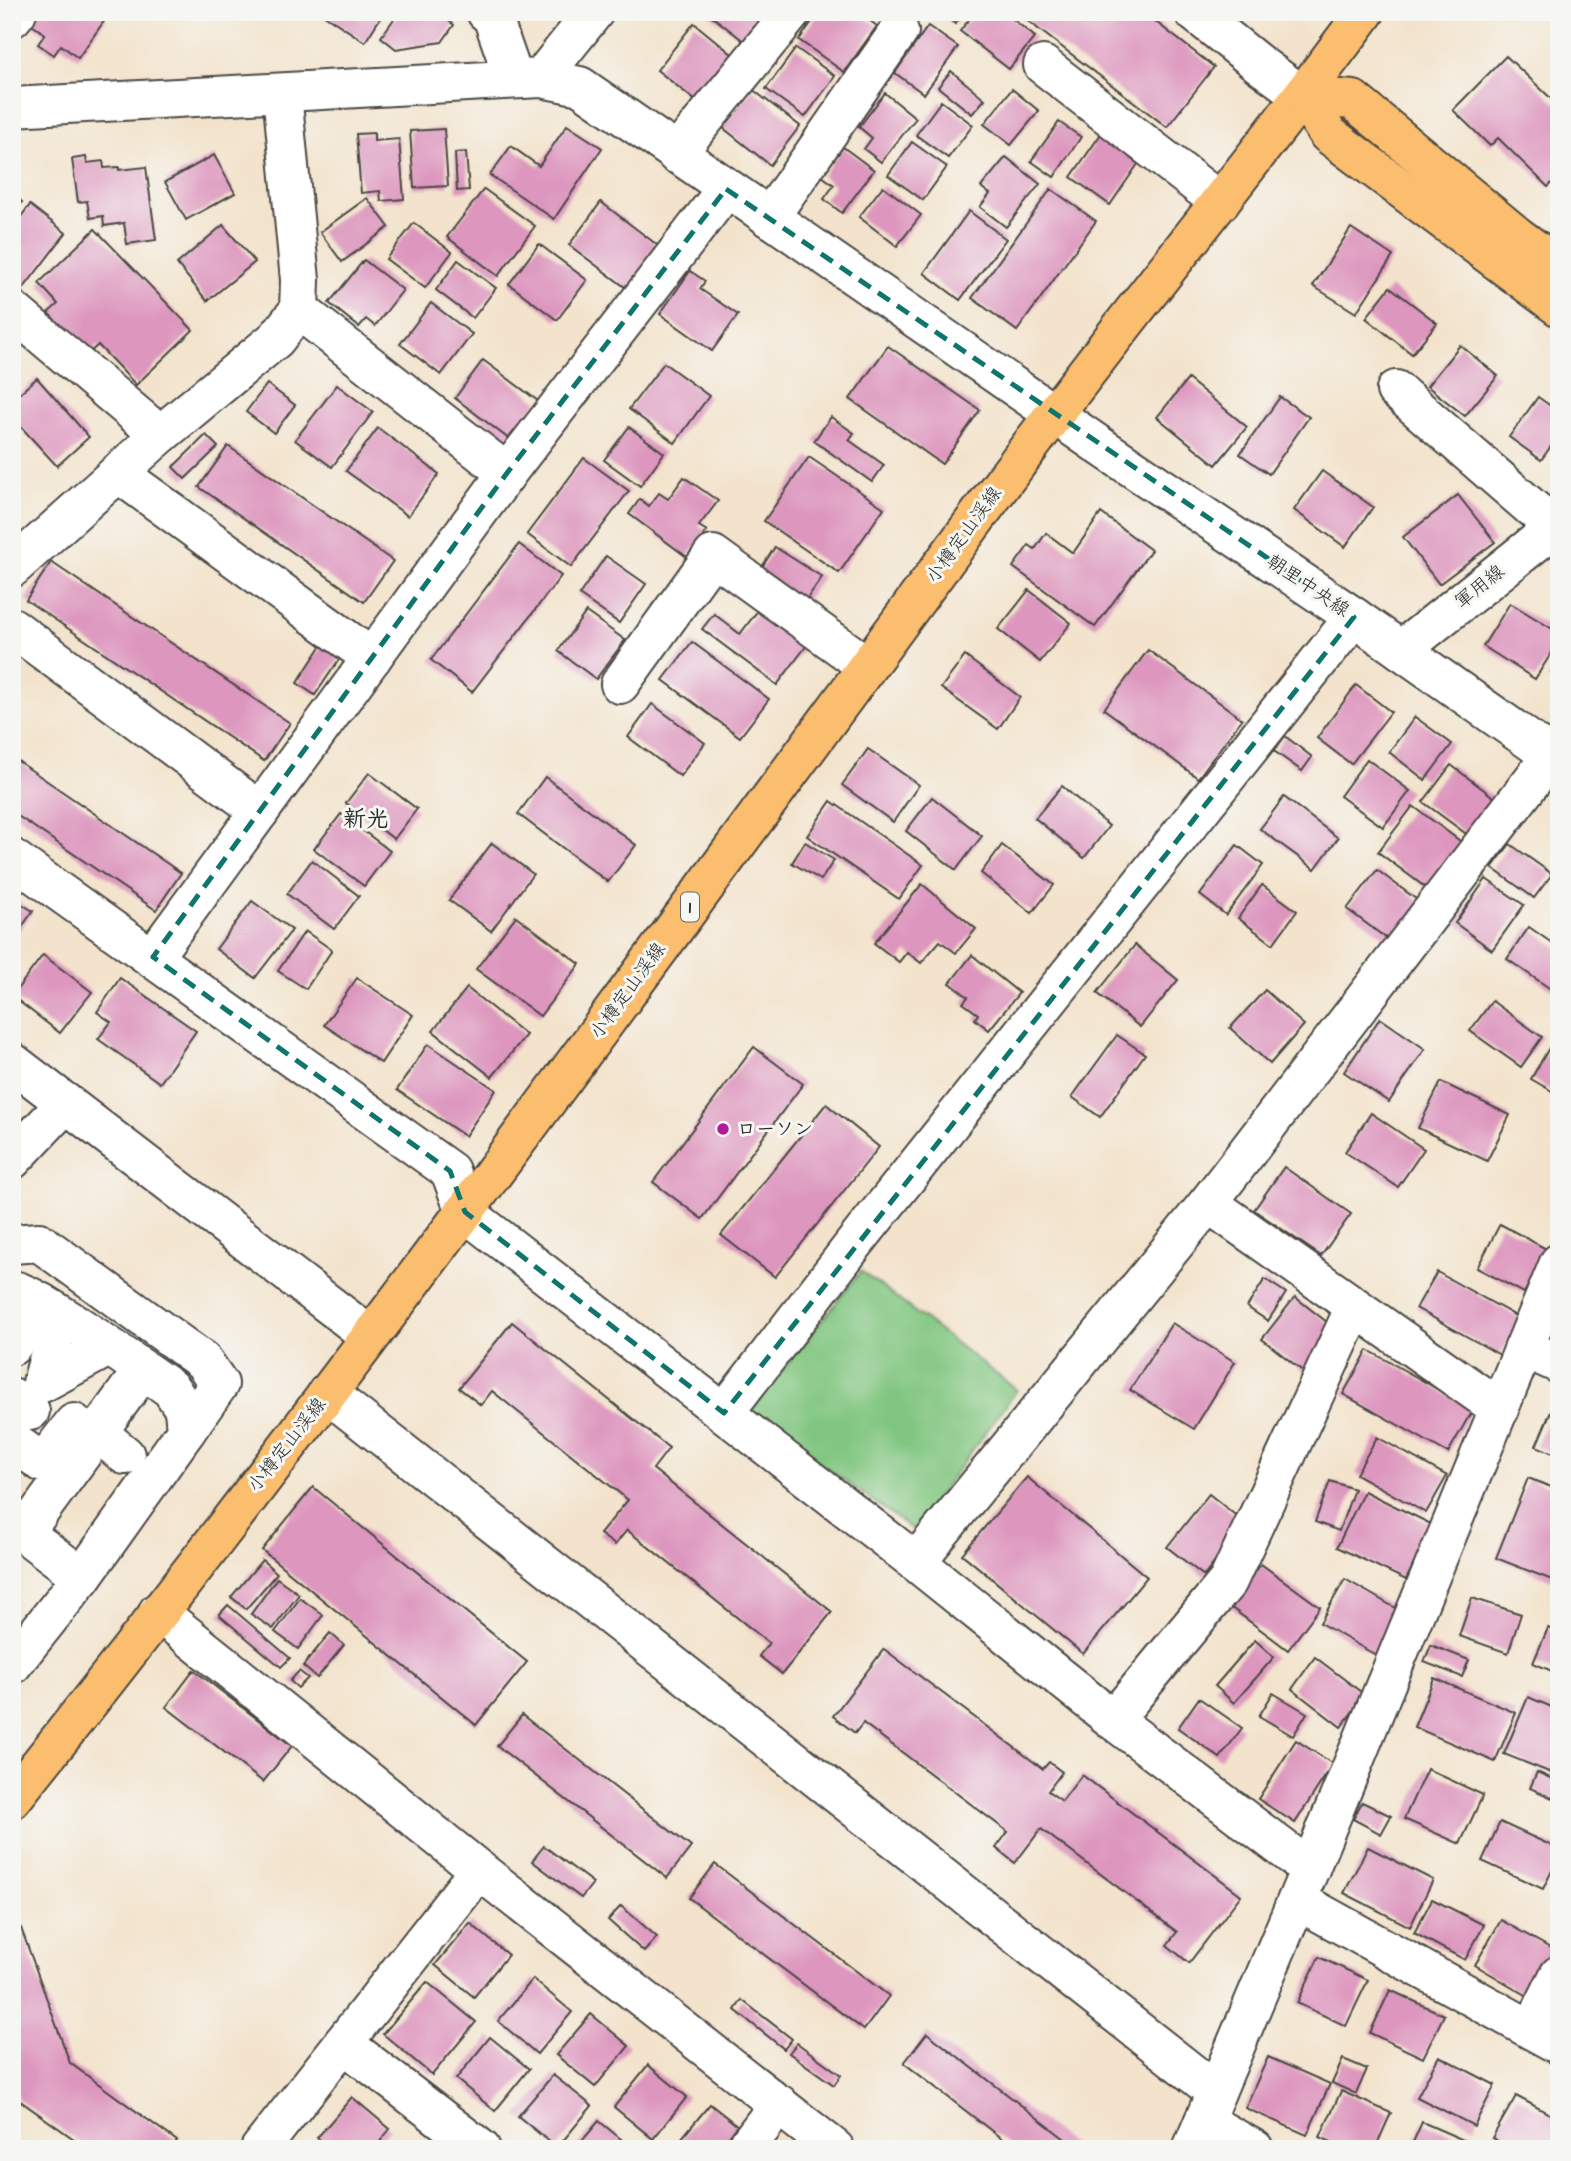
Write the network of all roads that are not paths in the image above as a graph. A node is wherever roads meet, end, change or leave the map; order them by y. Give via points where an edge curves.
1 (17, 12) edge
2 (486, 12) edge
3 (594, 12) edge
4 (792, 12) edge
5 (1194, 12) edge
6 (1365, 12) edge
7 (12, 18) edge
8 (899, 31) dead end
9 (1043, 65) dead end
10 (528, 78) junction
11 (282, 93) junction
12 (1303, 96) junction
13 (12, 107) edge
14 (677, 154) junction
15 (726, 189) junction
16 (1220, 202) junction
17 (769, 218) junction
18 (1517, 236) junction
19 (1559, 255) edge
20 (1559, 267) edge
21 (1559, 307) edge
22 (12, 310) edge
23 (299, 310) junction
24 (1396, 390) dead end
25 (1054, 414) junction
26 (160, 436) junction
27 (507, 472) junction
28 (118, 473) junction
29 (1556, 526) edge
30 (12, 568) edge
31 (1354, 617) junction
32 (12, 627) edge
33 (1401, 650) junction
34 (372, 657) junction
35 (867, 666) junction
36 (620, 684) dead end
37 (1555, 759) edge
38 (260, 811) junction
39 (12, 858) edge
40 (153, 957) junction
41 (12, 1062) edge
42 (66, 1103) junction
43 (12, 1160) edge
44 (1208, 1203) junction
45 (465, 1212) junction
46 (12, 1244) edge
47 (1559, 1262) edge
48 (38, 1303) edge
49 (1355, 1307) junction
50 (370, 1336) junction
51 (12, 1346) edge
52 (1524, 1348) junction
53 (125, 1358) junction
54 (1559, 1364) edge
55 (327, 1393) junction
56 (1500, 1409) junction
57 (724, 1413) junction
58 (18, 1416) edge
59 (186, 1431) junction
60 (18, 1529) edge
61 (916, 1562) junction
62 (82, 1577) junction
63 (158, 1612) junction
64 (12, 1665) edge
65 (1113, 1720) junction
66 (12, 1799) edge
67 (479, 1870) junction
68 (1304, 1884) junction
69 (1559, 1975) edge
70 (1546, 2037) edge
71 (343, 2043) junction
72 (779, 2104) junction
73 (1204, 2120) edge
74 (260, 2149) edge
75 (481, 2149) edge
76 (745, 2149) edge
77 (835, 2149) edge
78 (1254, 2149) edge

1 - 7 street
2 - 10 street
3 - 10 street
4 - 14 street
5 - 12 street
6 - 12 main road, 小樽定山渓線 / 1
8 - 17 street
9 - 16 street
10 - 11 street, 朝里中央線
10 - 14 street, 朝里中央線 via 580,86
11 - 13 street, 朝里中央線
11 - 23 street
12 - 16 main road, 小樽定山渓線 / 1
12 - 18 main road via 1353,100
12 - 21 main road via 1328,134
14 - 15 street, 朝里中央線
15 - 17 street, 朝里中央線
15 - 27 street
16 - 25 main road, 小樽定山渓線 / 1
17 - 25 street, 朝里中央線
18 - 19 main road
18 - 20 main road
22 - 26 street
23 - 26 street via 276,339
23 - 27 street
24 - 29 street
25 - 31 street, 朝里中央線
25 - 35 main road, 小樽定山渓線 / 1
26 - 28 street
27 - 34 street
28 - 30 street
28 - 34 street
29 - 33 street, 軍用線
31 - 33 street, 朝里中央線
31 - 57 street
32 - 38 street
33 - 37 street, 朝里中央線
34 - 38 street
35 - 36 street via 713,555
35 - 45 main road, 小樽定山渓線 / 1
37 - 44 street
38 - 40 street
39 - 40 street
40 - 45 street via 450,1171
41 - 42 street
42 - 43 street
42 - 50 street
44 - 49 street
44 - 61 street
45 - 50 main road, 小樽定山渓線 / 1
45 - 57 street
46 - 59 street via 39,1242 204,1361 219,1384
47 - 52 street
48 - 51 street
48 - 53 street
48 - 53 street via 42,1383
49 - 56 street
49 - 65 street via 1228,1581
50 - 55 main road, 小樽定山渓線 / 1
52 - 54 street
52 - 56 street
53 - 58 street via 43,1463
53 - 59 street via 171,1389 184,1409
53 - 60 street via 111,1444
55 - 63 main road, 小樽定山渓線 / 1
55 - 73 street
56 - 68 street
57 - 61 street
59 - 62 street
60 - 62 street
61 - 65 street
62 - 64 street
63 - 66 main road, 小樽定山渓線 / 1
63 - 67 street
65 - 68 street
67 - 71 street
67 - 72 street
68 - 70 street
68 - 73 street
69 - 70 street
71 - 74 street
71 - 75 street
72 - 76 street
72 - 77 street
73 - 78 street

